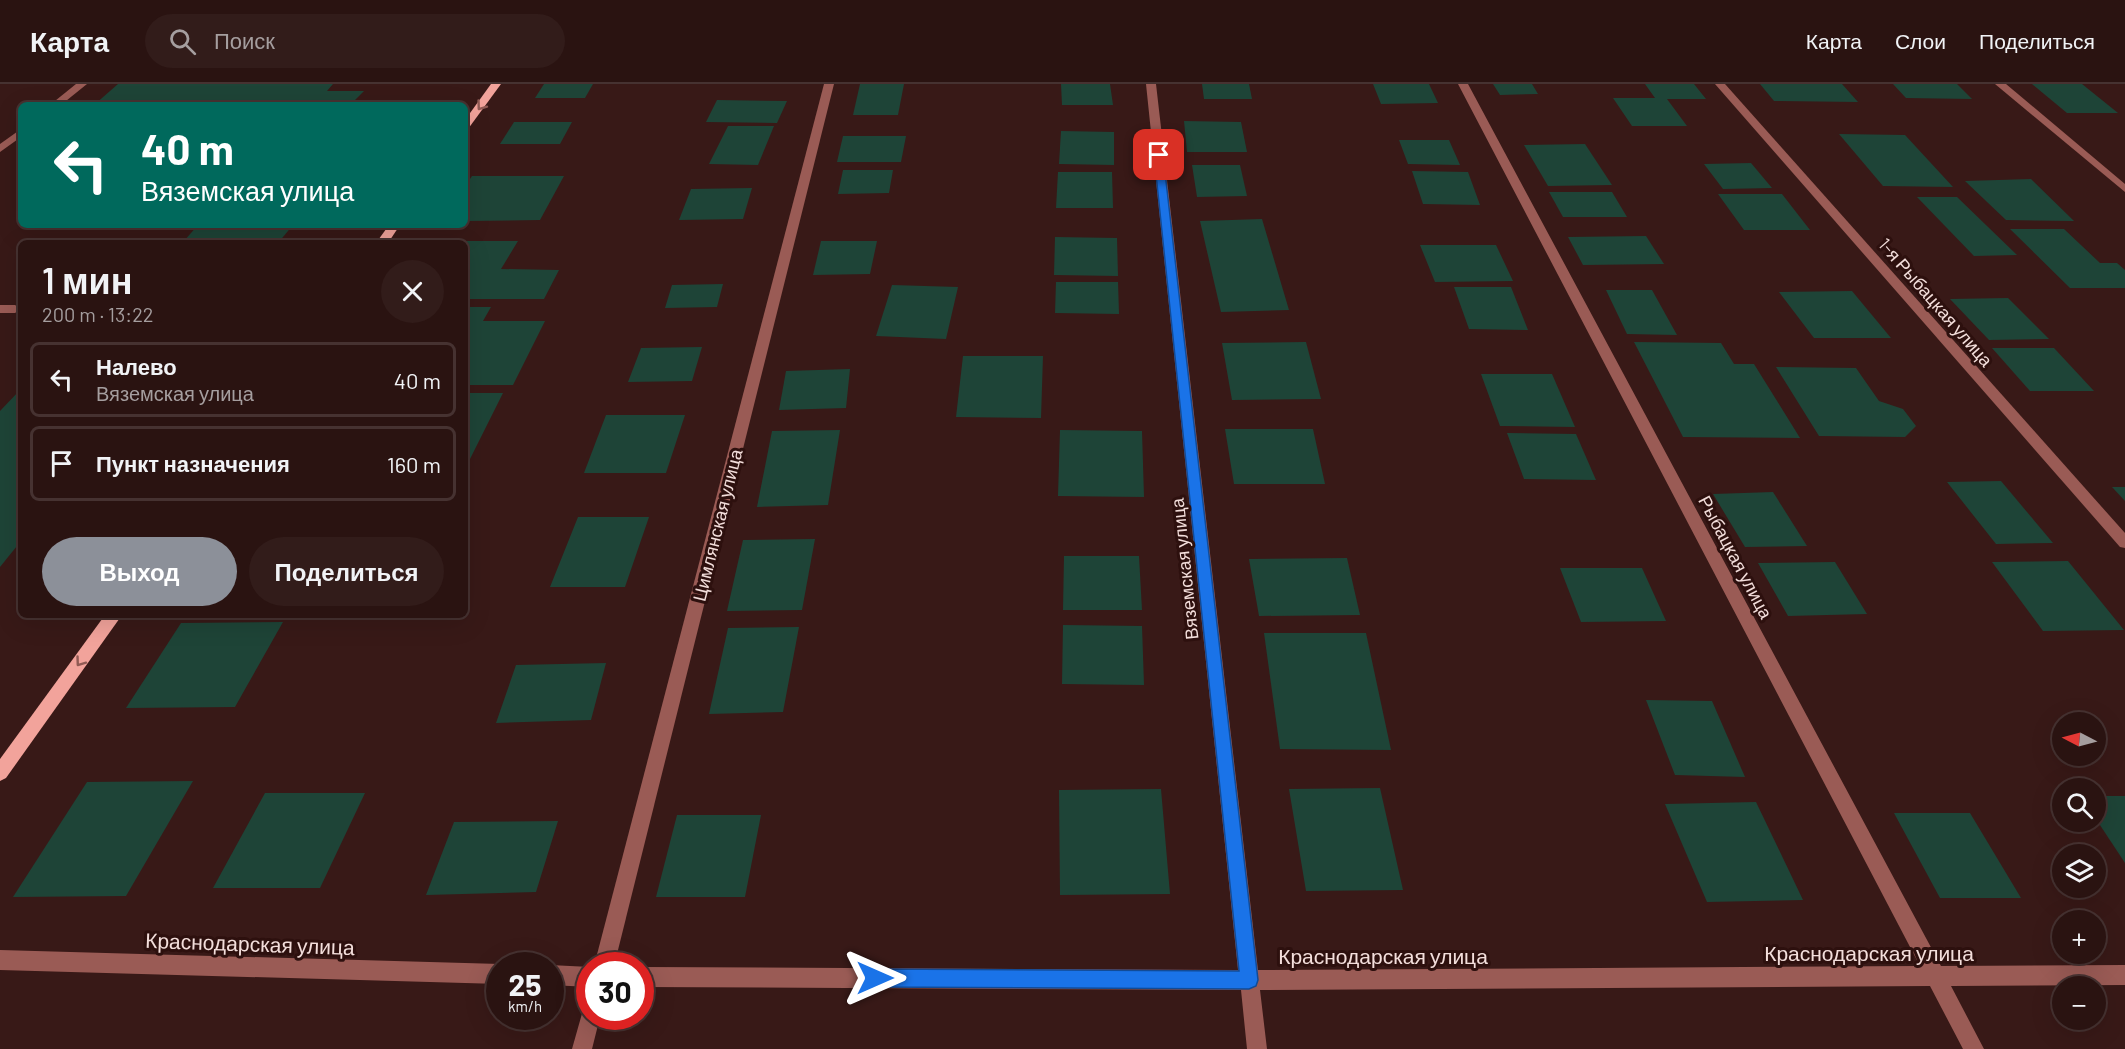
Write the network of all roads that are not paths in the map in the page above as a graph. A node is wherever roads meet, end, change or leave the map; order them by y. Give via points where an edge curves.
1 (82, 84) edge
2 (496, 84) edge
3 (830, 84) edge
4 (1151, 84) edge
5 (1463, 84) edge
6 (1720, 84) edge
7 (2000, 84) edge
8 (59, 102) edge
9 (468, 123) edge
10 (18, 134) edge
11 (0, 149) edge
12 (2125, 189) edge
13 (0, 309) edge
14 (15, 309) dead end
15 (2125, 543) edge
16 (112, 618) edge
17 (0, 773) edge
18 (608, 952) edge
19 (0, 960) edge
20 (486, 974) edge
21 (1935, 975) junction
22 (2125, 975) edge
23 (654, 977) edge
24 (1249, 980) junction
25 (587, 1030) edge
26 (582, 1049) edge
27 (1257, 1049) edge
28 (1974, 1049) edge

1 - 8 street
2 -> 9 main road
3 - 18 street, Цимлянская улица
4 - 24 street, Вяземская улица
5 - 21 street, Рыбацкая улица
6 - 15 street, 1-я Рыбацкая улица
7 - 12 street
10 - 11 street
13 - 14 street
16 -> 17 main road
19 - 20 street, Краснодарская улица
21 - 22 street, Краснодарская улица
21 - 24 street, Краснодарская улица
21 - 28 street, Рыбацкая улица
23 - 24 street, Краснодарская улица
24 - 27 street, Вяземская улица
25 - 26 street

